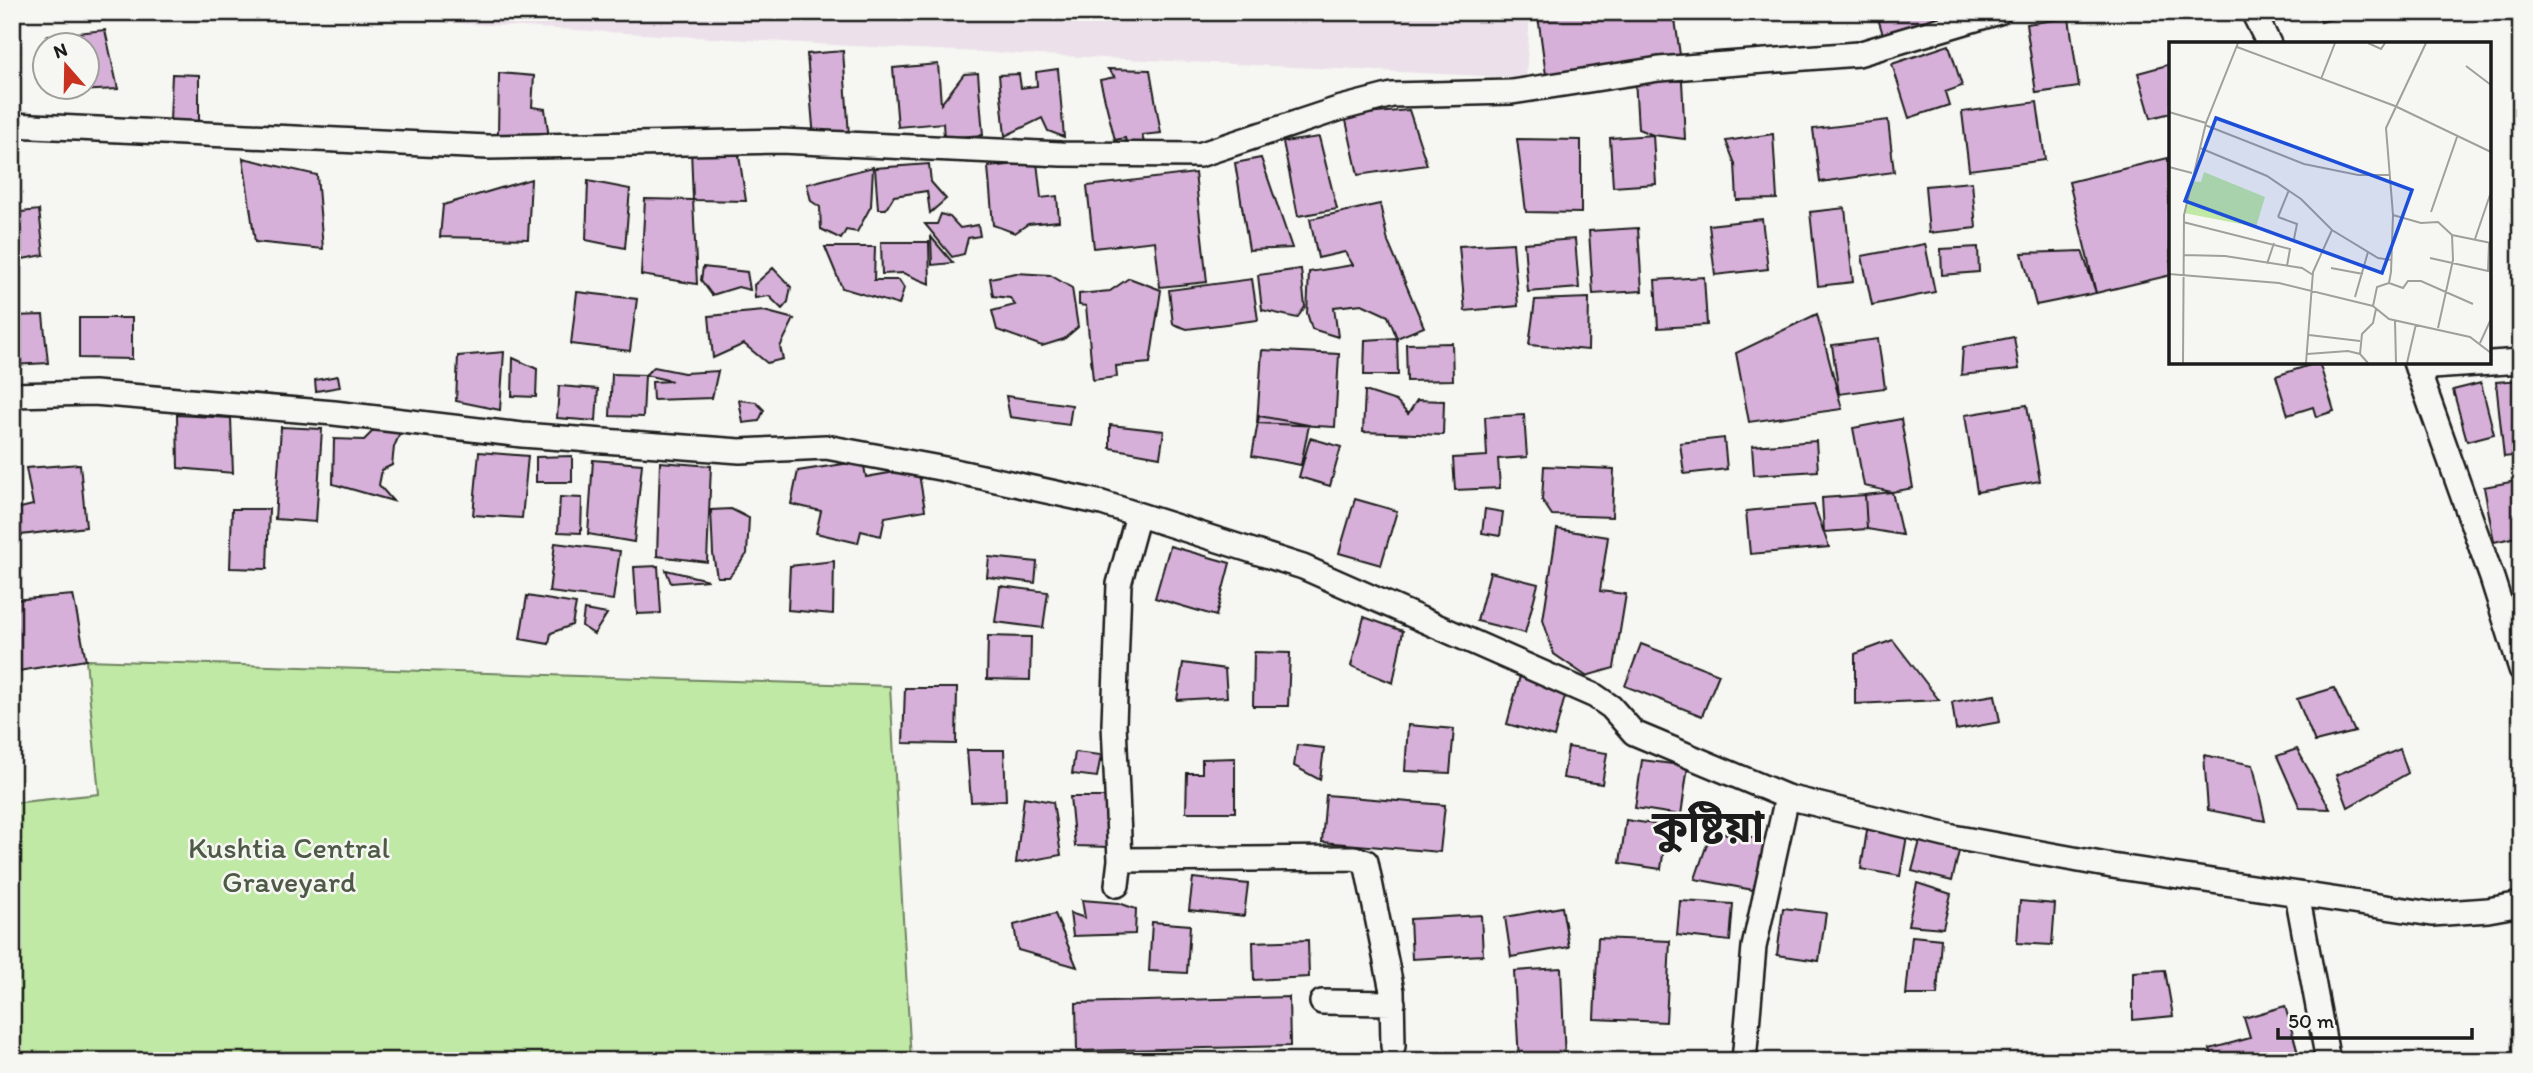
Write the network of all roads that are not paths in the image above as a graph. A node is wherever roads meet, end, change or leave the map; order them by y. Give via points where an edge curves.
1 (1999, 12) edge
2 (2253, 12) edge
3 (2268, 42) edge
4 (12, 125) edge
5 (2521, 361) edge
6 (2491, 362) edge
7 (2442, 364) edge
8 (2416, 365) edge
9 (12, 395) edge
10 (1138, 516) junction
11 (2521, 669) edge
12 (1787, 797) junction
13 (1120, 860) junction
14 (1117, 885) dead end
15 (2297, 894) junction
16 (2521, 904) edge
17 (1322, 1002) dead end
18 (1393, 1003) junction
19 (1393, 1046) dead end
20 (1744, 1061) edge
21 (2328, 1061) edge

1 - 4 street via 1858,54 1659,69 1512,92 1392,95 1199,155 1060,154 781,141 488,147
2 - 3 street
5 - 6 street
7 - 8 street
8 - 11 street
9 - 10 street via 94,393 334,413 455,429 740,451 826,447 1088,500
10 - 12 street via 1303,567 1595,696 1611,706 1634,733
10 - 13 street via 1119,584 1114,724
12 - 15 street via 1953,838
12 - 20 street via 1754,947
13 - 14 street
13 - 18 street via 1354,858 1366,862
15 - 16 street via 2432,914
15 - 21 street
17 - 18 street
18 - 19 street

